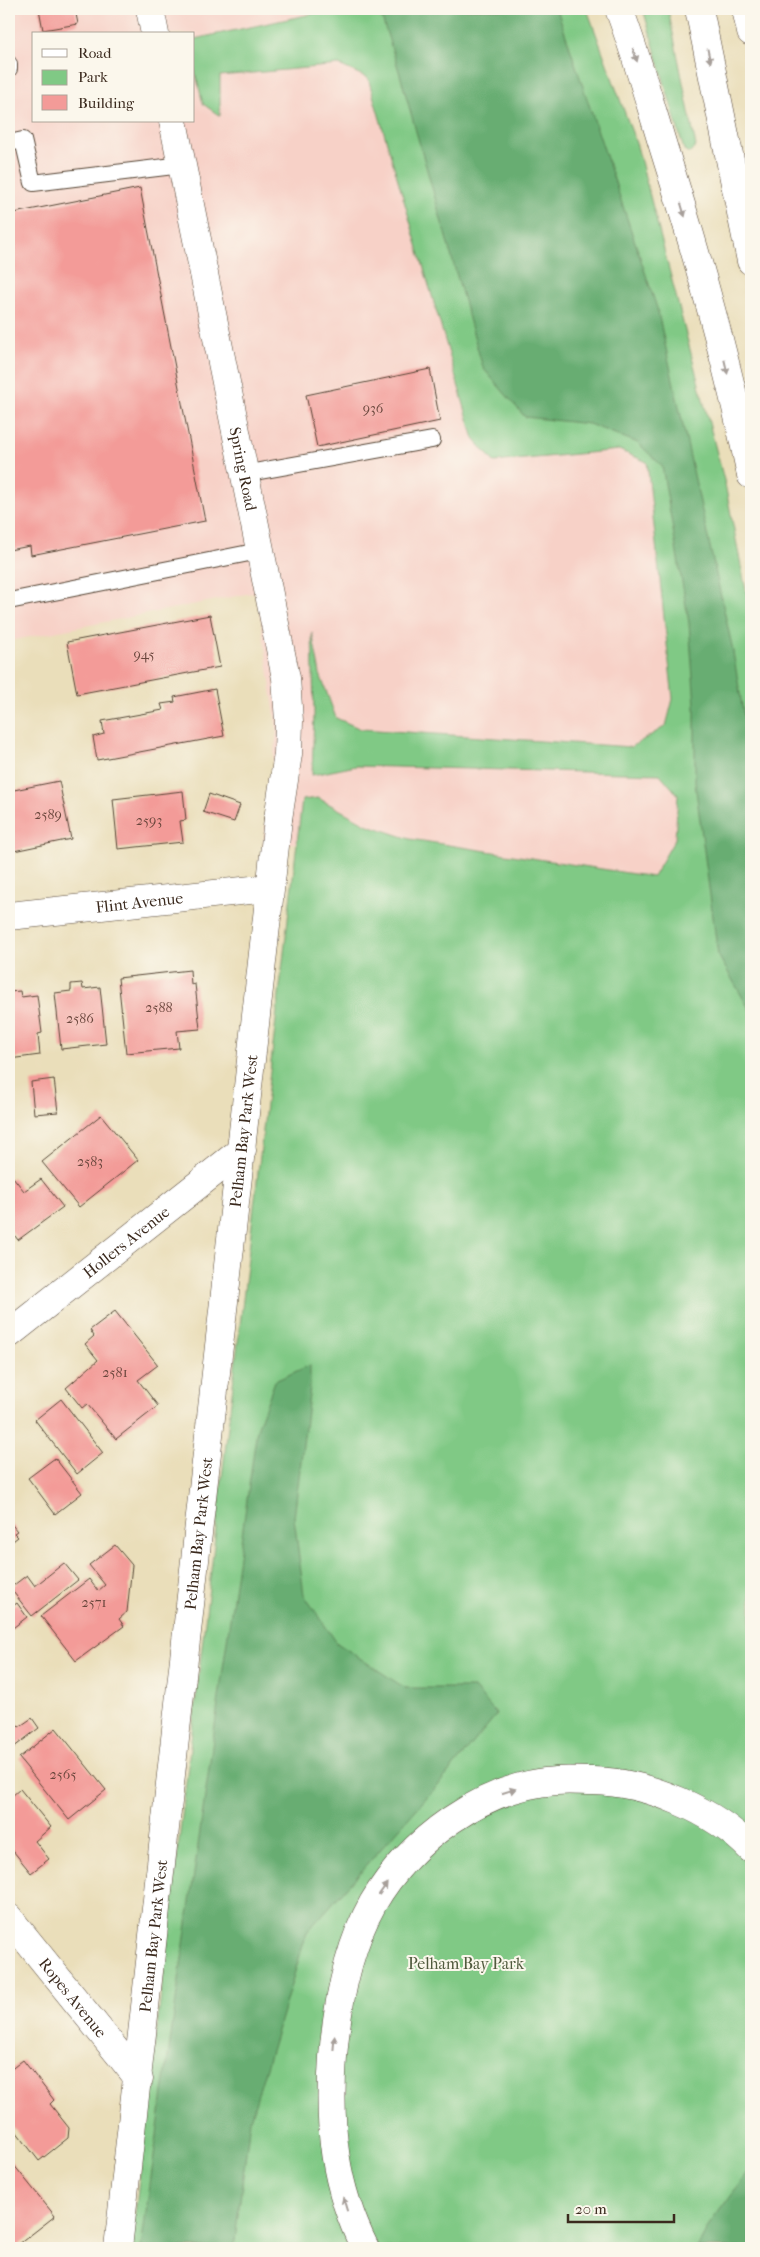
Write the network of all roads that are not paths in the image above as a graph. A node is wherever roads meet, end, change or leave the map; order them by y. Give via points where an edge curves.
1 (150, 9) edge
2 (619, 9) edge
3 (700, 9) edge
4 (746, 9) edge
5 (156, 32) edge
6 (751, 32) edge
7 (9, 64) edge
8 (9, 70) edge
9 (173, 122) edge
10 (9, 142) edge
11 (182, 165) junction
12 (751, 261) edge
13 (432, 440) dead end
14 (243, 474) junction
15 (751, 475) edge
16 (259, 551) junction
17 (9, 601) edge
18 (278, 819) joint
19 (269, 888) junction
20 (9, 916) edge
21 (242, 1150) junction
22 (9, 1334) edge
23 (751, 1849) edge
24 (9, 1918) edge
25 (139, 2079) junction
26 (118, 2248) edge
27 (365, 2248) edge

1 - 5 main road
2 -> 15 main road via 698,262
3 -> 12 main road
4 - 6 main road
7 - 8 lane
9 - 11 main road, Spring Road
10 - 11 lane via 23,140 33,183
11 - 14 main road, Spring Road
13 - 14 lane
14 - 16 main road, Spring Road
16 - 17 lane
16 - 18 main road, Spring Road via 286,678 288,754
18 - 19 main road, Pelham Bay Park West
19 - 20 main road, Flint Avenue
19 - 21 main road, Pelham Bay Park West
21 - 22 main road, Hollers Avenue
21 - 25 main road, Pelham Bay Park West
27 -> 23 main road via 347,2209 336,2161 332,2122 336,2028 348,1964 364,1924 373,1904 403,1863 440,1829 482,1802 507,1791 556,1780 601,1781 650,1790 694,1808 730,1830
24 - 25 main road, Ropes Avenue
25 - 26 main road, Pelham Bay Park West

